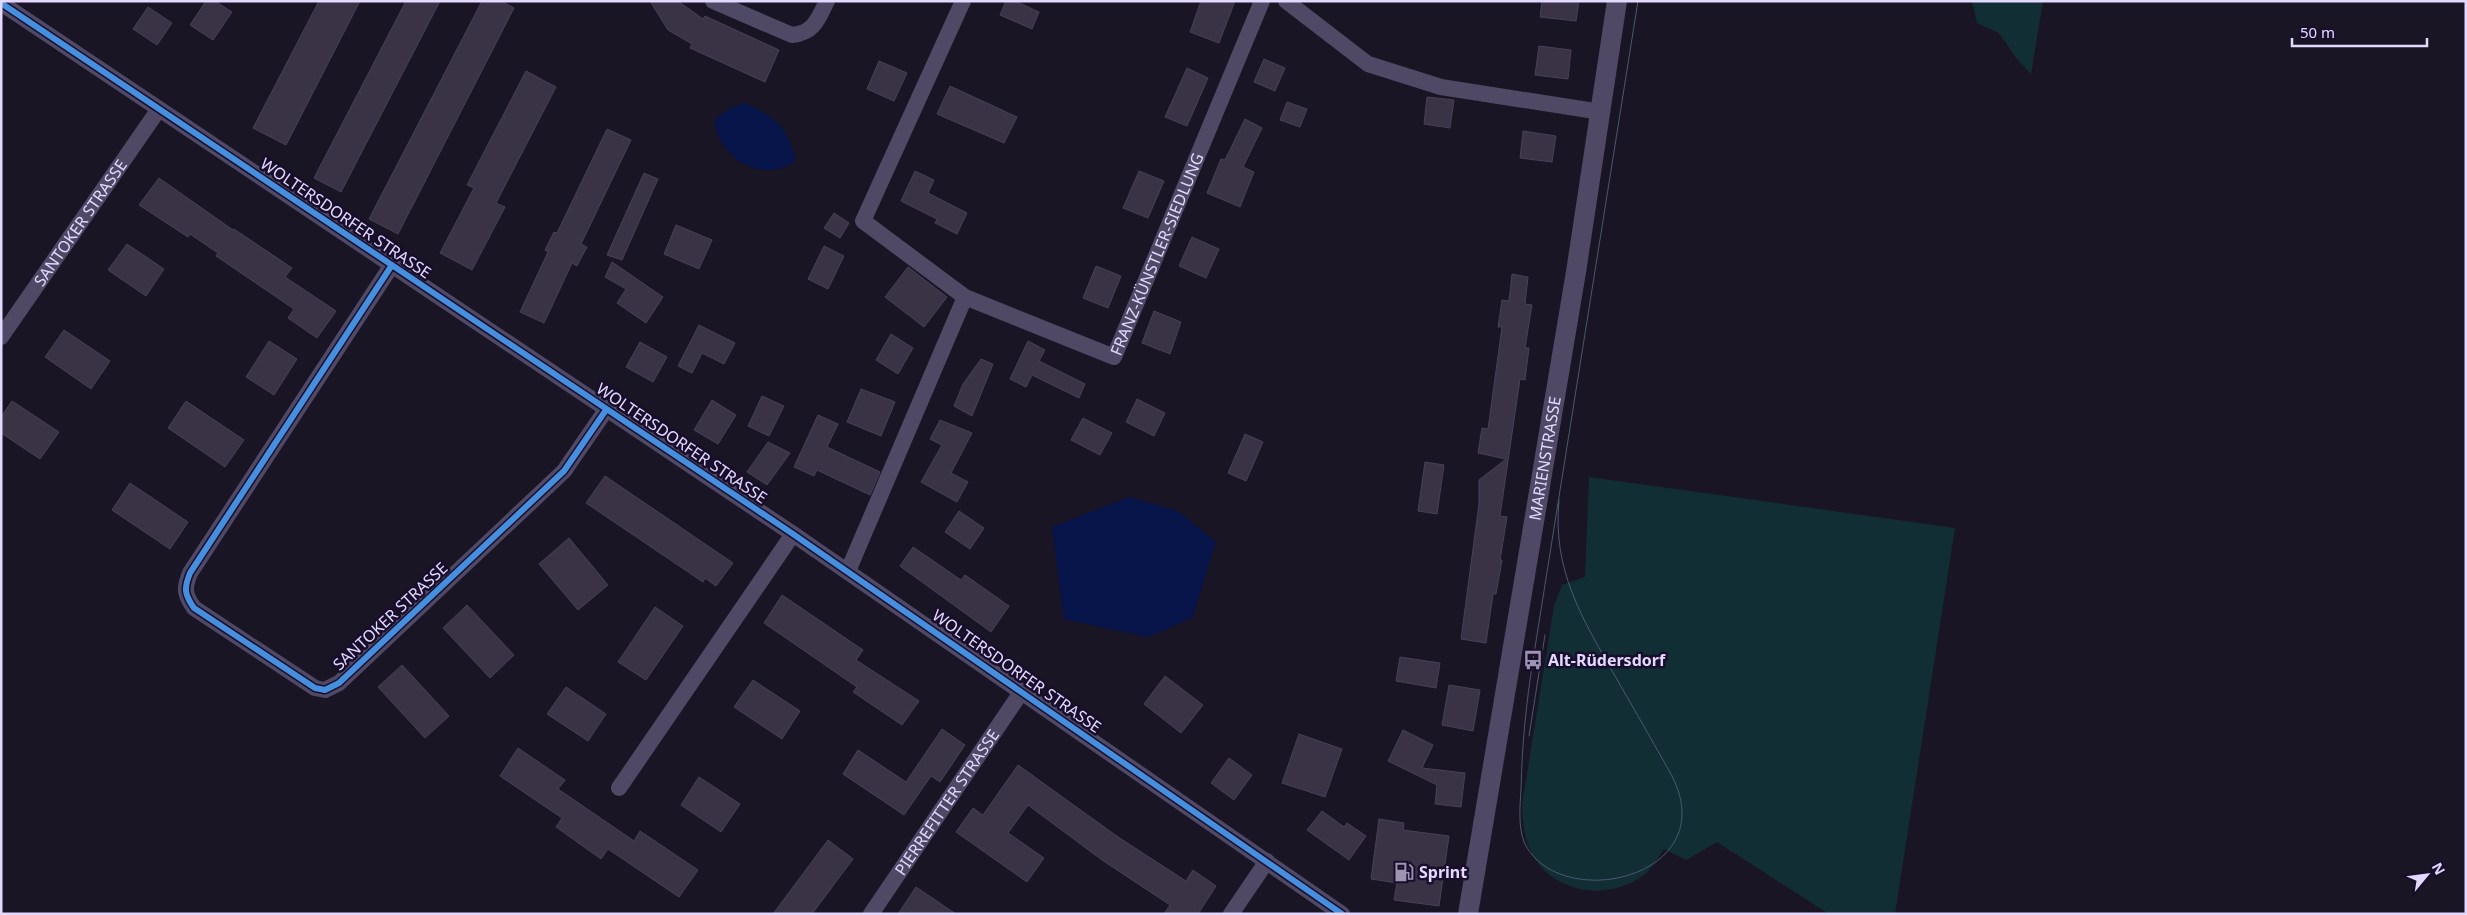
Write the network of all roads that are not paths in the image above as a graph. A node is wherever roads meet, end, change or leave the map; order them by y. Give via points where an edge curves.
1 (713, 1) edge
2 (827, 1) edge
3 (963, 1) edge
4 (1262, 1) edge
5 (1286, 1) edge
6 (1617, 1) edge
7 (1, 3) edge
8 (159, 109) junction
9 (1601, 112) junction
10 (392, 265) junction
11 (965, 296) junction
12 (1, 337) edge
13 (606, 410) junction
14 (793, 534) junction
15 (848, 572) junction
16 (1022, 691) junction
17 (619, 788) dead end
18 (1267, 861) junction
19 (871, 914) edge
20 (1231, 914) edge
21 (1342, 914) edge
22 (1468, 914) edge

1 - 2 street via 792,35 804,34 816,25
3 - 11 street, FRANZ-KÜNSTLER-SIEDLUNG via 863,221
4 - 11 street, FRANZ-KÜNSTLER-SIEDLUNG via 1114,357
5 - 9 street via 1368,64 1441,87
6 - 9 street, MARIENSTRASSE
7 - 8 street, WOLTERSDORFER STRASSE
8 - 10 street, WOLTERSDORFER STRASSE
8 - 12 street, SANTOKER STRASSE
9 - 22 street, MARIENSTRASSE
10 - 13 street, WOLTERSDORFER STRASSE
10 - 13 street, SANTOKER STRASSE via 190,573 185,596 194,608 315,688 324,690 339,683 564,471
11 - 15 street
13 - 14 street, WOLTERSDORFER STRASSE
14 - 15 street, WOLTERSDORFER STRASSE
14 - 17 street
15 - 16 street, WOLTERSDORFER STRASSE
16 - 18 street, WOLTERSDORFER STRASSE
16 - 19 street, PIERREFITTER STRASSE
18 - 20 street
18 - 21 street, WOLTERSDORFER STRASSE

